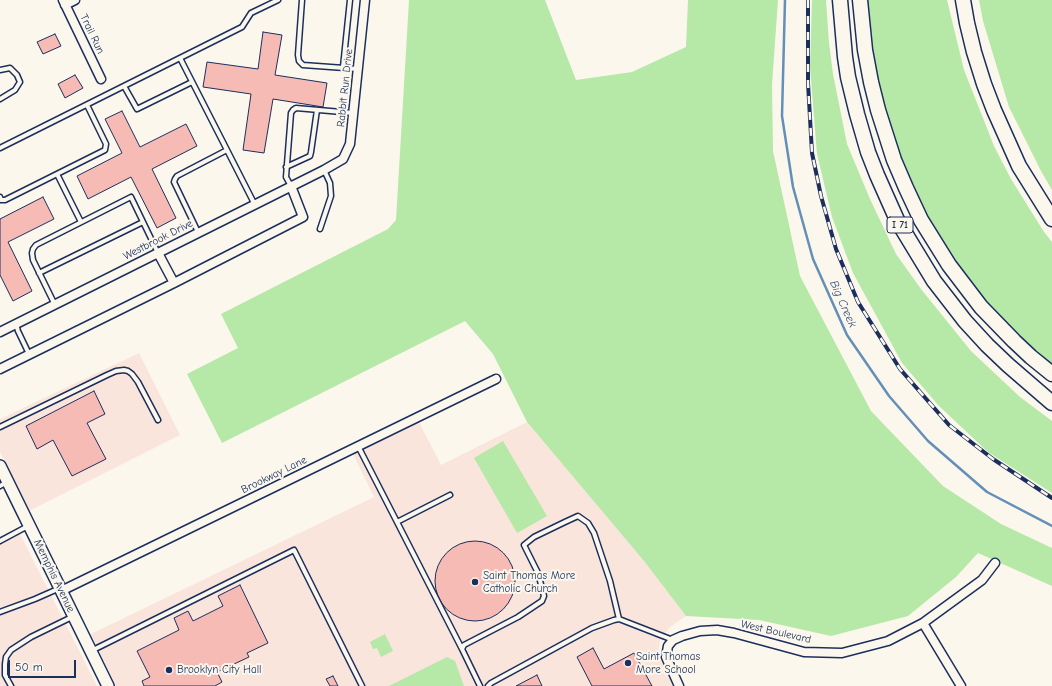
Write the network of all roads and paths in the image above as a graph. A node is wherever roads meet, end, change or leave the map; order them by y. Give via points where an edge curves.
1 (75, 0) edge
2 (278, 0) edge
3 (302, 0) edge
4 (350, 0) edge
5 (365, 0) edge
6 (840, 0) edge
7 (860, 0) edge
8 (963, 0) edge
9 (64, 2) edge
10 (180, 58) junction
11 (344, 68) junction
12 (358, 69) junction
13 (0, 70) edge
14 (102, 79) dead end
15 (192, 82) junction
16 (124, 86) junction
17 (0, 99) edge
18 (86, 105) junction
19 (317, 110) junction
20 (353, 113) junction
21 (0, 148) edge
22 (227, 150) junction
23 (286, 167) junction
24 (326, 169) junction
25 (57, 174) junction
26 (291, 186) junction
27 (0, 197) edge
28 (255, 204) junction
29 (1052, 219) edge
30 (81, 222) junction
31 (143, 222) junction
32 (320, 229) dead end
33 (198, 232) junction
34 (158, 253) junction
35 (39, 273) junction
36 (174, 283) junction
37 (55, 305) junction
38 (16, 324) junction
39 (0, 332) edge
40 (29, 354) junction
41 (0, 369) edge
42 (1052, 374) edge
43 (496, 380) dead end
44 (1052, 403) edge
45 (158, 420) dead end
46 (0, 427) edge
47 (358, 446) junction
48 (0, 466) edge
49 (4, 484) edge
50 (450, 495) dead end
51 (397, 522) junction
52 (29, 526) junction
53 (0, 541) edge
54 (995, 563) dead end
55 (61, 589) junction
56 (0, 612) edge
57 (74, 616) junction
58 (619, 619) junction
59 (923, 623) junction
60 (673, 640) junction
61 (462, 649) junction
62 (91, 651) junction
63 (0, 656) edge
64 (6, 657) junction
65 (5, 675) junction
66 (0, 676) edge
67 (11, 686) edge
68 (108, 686) edge
69 (362, 686) edge
70 (480, 686) edge
71 (488, 686) edge
72 (679, 686) edge
73 (961, 686) edge

1 - 9 street
2 - 10 lane via 251,14 242,27
3 - 11 lane via 299,61 303,65
4 - 11 lane
5 - 12 street, Rabbit Run Drive
6 - 44 highway, I 71 via 845,57 857,114 868,152 897,220 934,281 965,321 987,345
7 - 42 highway via 864,50 878,110 894,160 921,220 949,265 981,307 1014,341
8 - 29 highway via 974,52 994,110 1019,166
9 - 14 street, Trail Run
10 - 15 lane
10 - 16 lane
11 - 12 lane
12 - 20 street, Rabbit Run Drive
13 - 17 lane via 10,68 20,82 15,90
15 - 16 lane via 137,110
15 - 22 lane
16 - 18 lane
18 - 21 lane
18 - 25 lane via 106,144 105,150
19 - 20 lane
19 - 23 lane via 310,156
19 - 23 lane via 296,108 291,113
20 - 24 street, Rabbit Run Drive via 350,144 343,159
22 - 28 lane
22 - 33 lane via 175,178 174,182
23 - 26 lane via 286,178
24 - 26 street, Westbrook Drive
24 - 32 lane via 332,196
25 - 27 lane via 5,200 1,200
25 - 30 lane
26 - 28 street, Westbrook Drive
26 - 36 street via 303,217
28 - 33 street, Westbrook Drive
30 - 31 lane via 131,197
30 - 35 lane via 36,245 32,257
31 - 34 lane
31 - 35 lane
33 - 34 street, Westbrook Drive
34 - 36 street
34 - 37 street, Westbrook Drive
35 - 37 lane
36 - 40 street
37 - 38 street, Westbrook Drive
38 - 39 street, Westbrook Drive
38 - 40 lane
40 - 41 street
43 - 47 street, Brookway Lane
45 - 46 lane via 138,382 132,374 124,370 107,375
47 - 51 lane
47 - 55 street, Brookway Lane
48 - 49 main road, Memphis Avenue
49 - 52 main road, Memphis Avenue
50 - 51 lane
51 - 61 lane
52 - 53 lane
52 - 55 main road, Memphis Avenue
54 - 59 street, West Boulevard via 982,580
55 - 56 lane
55 - 57 main road, Memphis Avenue
57 - 62 main road, Memphis Avenue
57 - 64 lane via 31,636 11,650
58 - 60 lane
58 - 61 lane via 594,533 588,523 578,516 534,537 524,545 538,573 544,596 542,601 518,617 464,645
58 - 71 lane via 592,628
59 - 60 street, West Boulevard via 888,641 842,653 804,652 717,630 700,631
59 - 73 street
60 - 72 street via 668,646 666,657
61 - 70 lane
62 - 68 main road, Memphis Avenue
62 - 69 lane via 294,550
63 - 64 lane
64 - 65 lane
65 - 66 lane
65 - 67 lane

